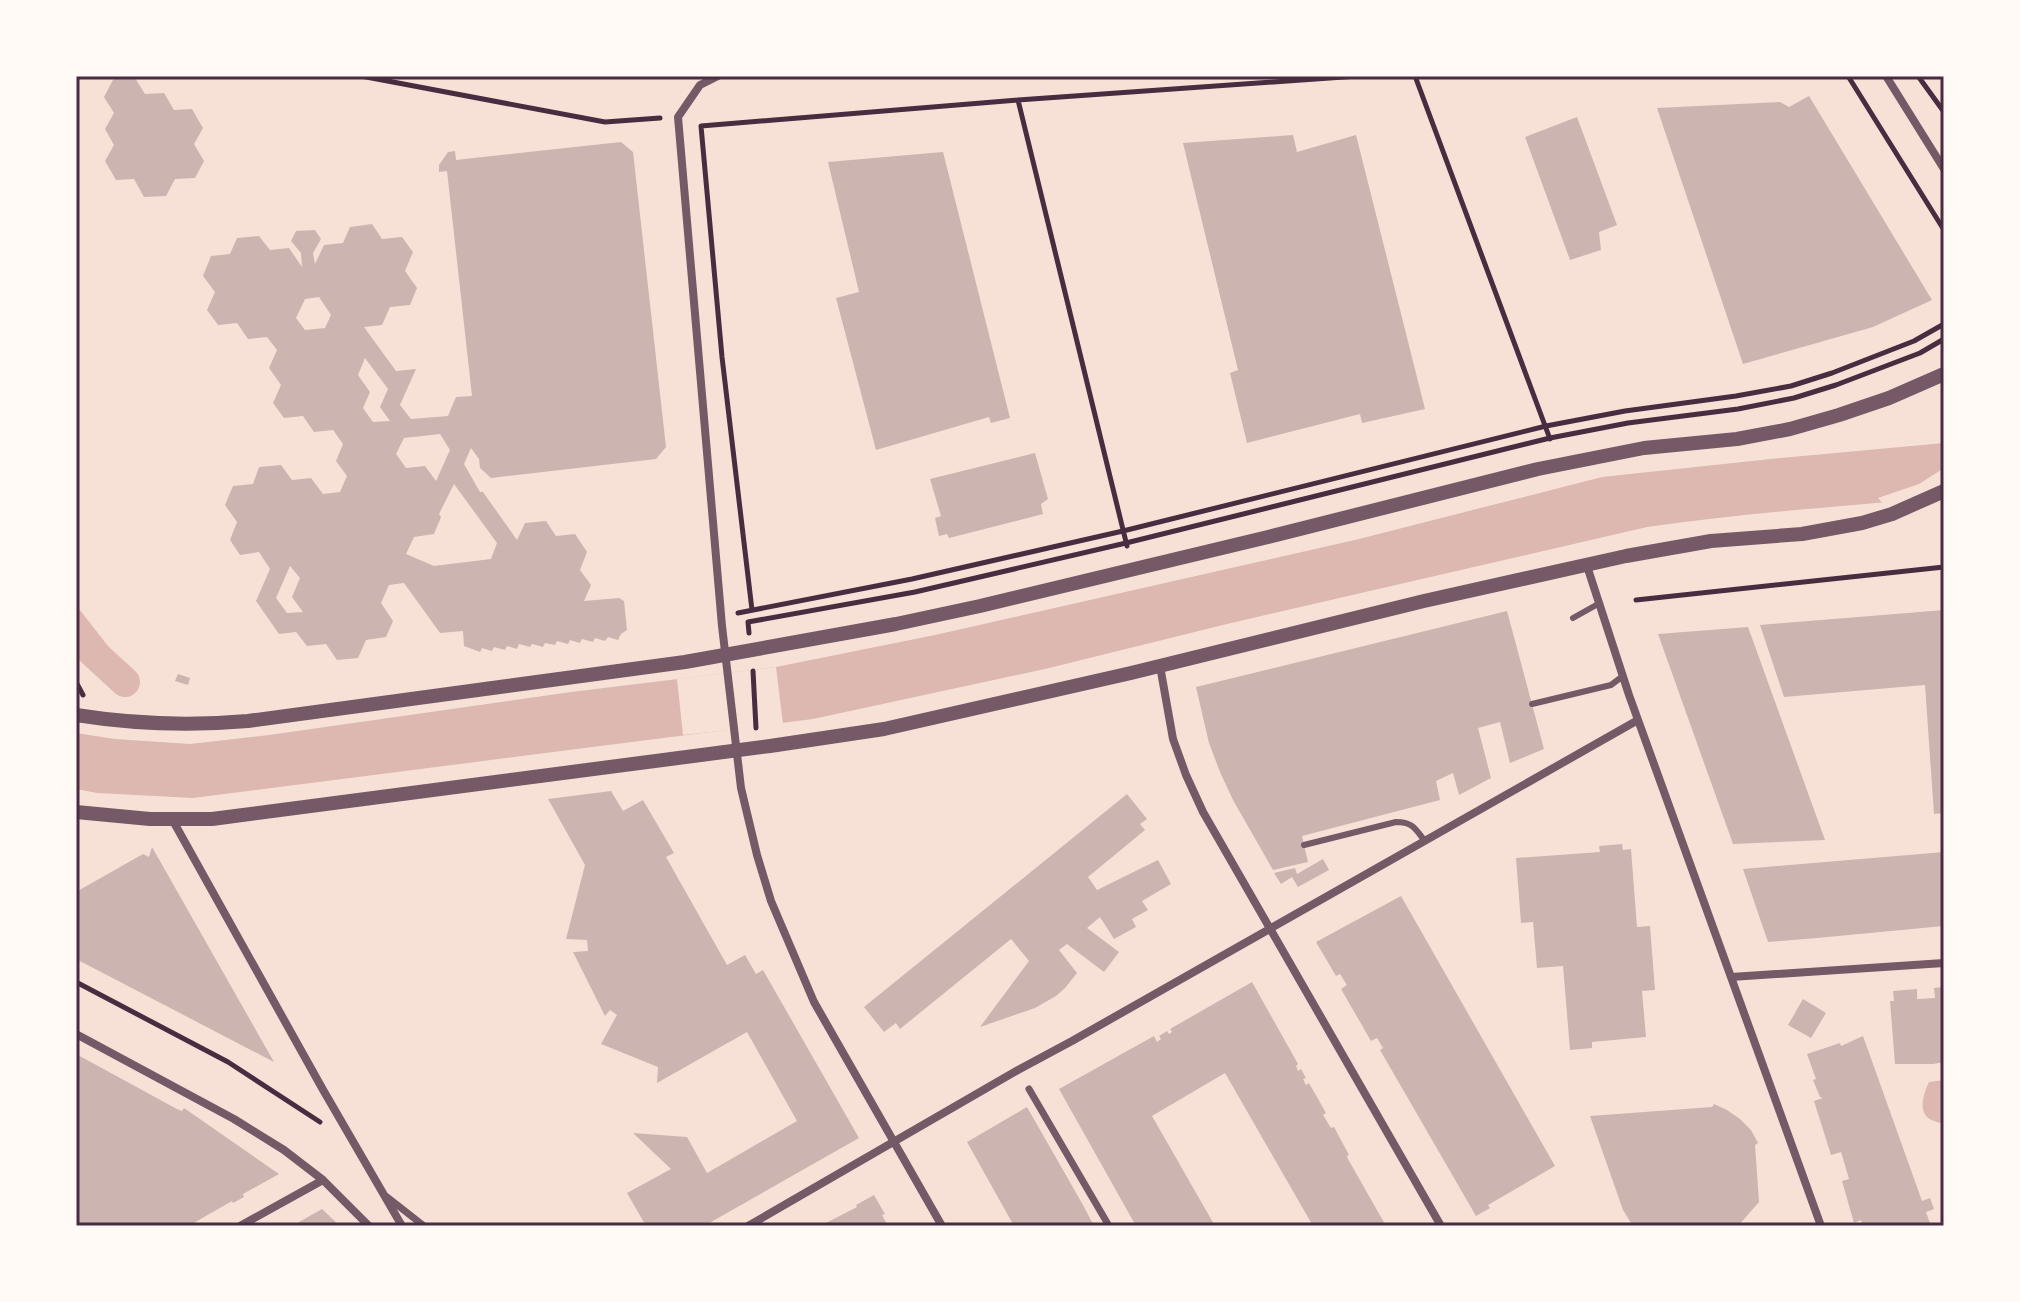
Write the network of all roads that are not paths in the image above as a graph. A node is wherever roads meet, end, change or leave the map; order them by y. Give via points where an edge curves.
1 (718, 76) edge
2 (1886, 76) edge
3 (1944, 169) edge
4 (1944, 374) edge
5 (1944, 491) edge
6 (1587, 566) junction
7 (1598, 604) junction
8 (1573, 618) dead end
9 (726, 662) junction
10 (1160, 666) junction
11 (1623, 676) junction
12 (1532, 704) dead end
13 (78, 712) edge
14 (1638, 720) junction
15 (735, 742) junction
16 (76, 812) edge
17 (172, 819) junction
18 (1424, 840) junction
19 (1304, 845) dead end
20 (1270, 928) junction
21 (1944, 963) edge
22 (1731, 977) junction
23 (76, 1034) edge
24 (1029, 1089) dead end
25 (893, 1142) junction
26 (323, 1180) junction
27 (382, 1193) junction
28 (240, 1226) edge
29 (369, 1226) edge
30 (402, 1226) edge
31 (424, 1226) edge
32 (748, 1226) edge
33 (942, 1226) edge
34 (1109, 1226) edge
35 (1441, 1226) edge
36 (1821, 1226) edge

1 - 9 street via 700,85 678,117
2 - 3 street
4 - 9 street via 1889,398 1790,429 1549,466 980,606 751,650
5 - 6 street via 1892,514 1833,529 1711,541
6 - 7 street
6 - 10 street
7 - 8 lane
7 - 11 street
9 - 13 street via 685,662 248,721 158,724
9 - 15 street
10 - 15 street via 884,729 757,748
10 - 20 street via 1173,739 1186,775
11 - 12 lane via 1611,685
11 - 14 street
14 - 18 street
14 - 22 street
15 - 17 street via 272,812
15 - 25 street via 757,855 791,952
16 - 17 street
17 - 27 street
18 - 19 lane via 1407,822 1396,822
18 - 20 street
20 - 25 street
20 - 35 street
21 - 22 street
22 - 36 street
23 - 26 street via 247,1127
24 - 34 street
25 - 32 street
25 - 33 street
26 - 28 street
26 - 29 street
27 - 30 street
27 - 31 street

